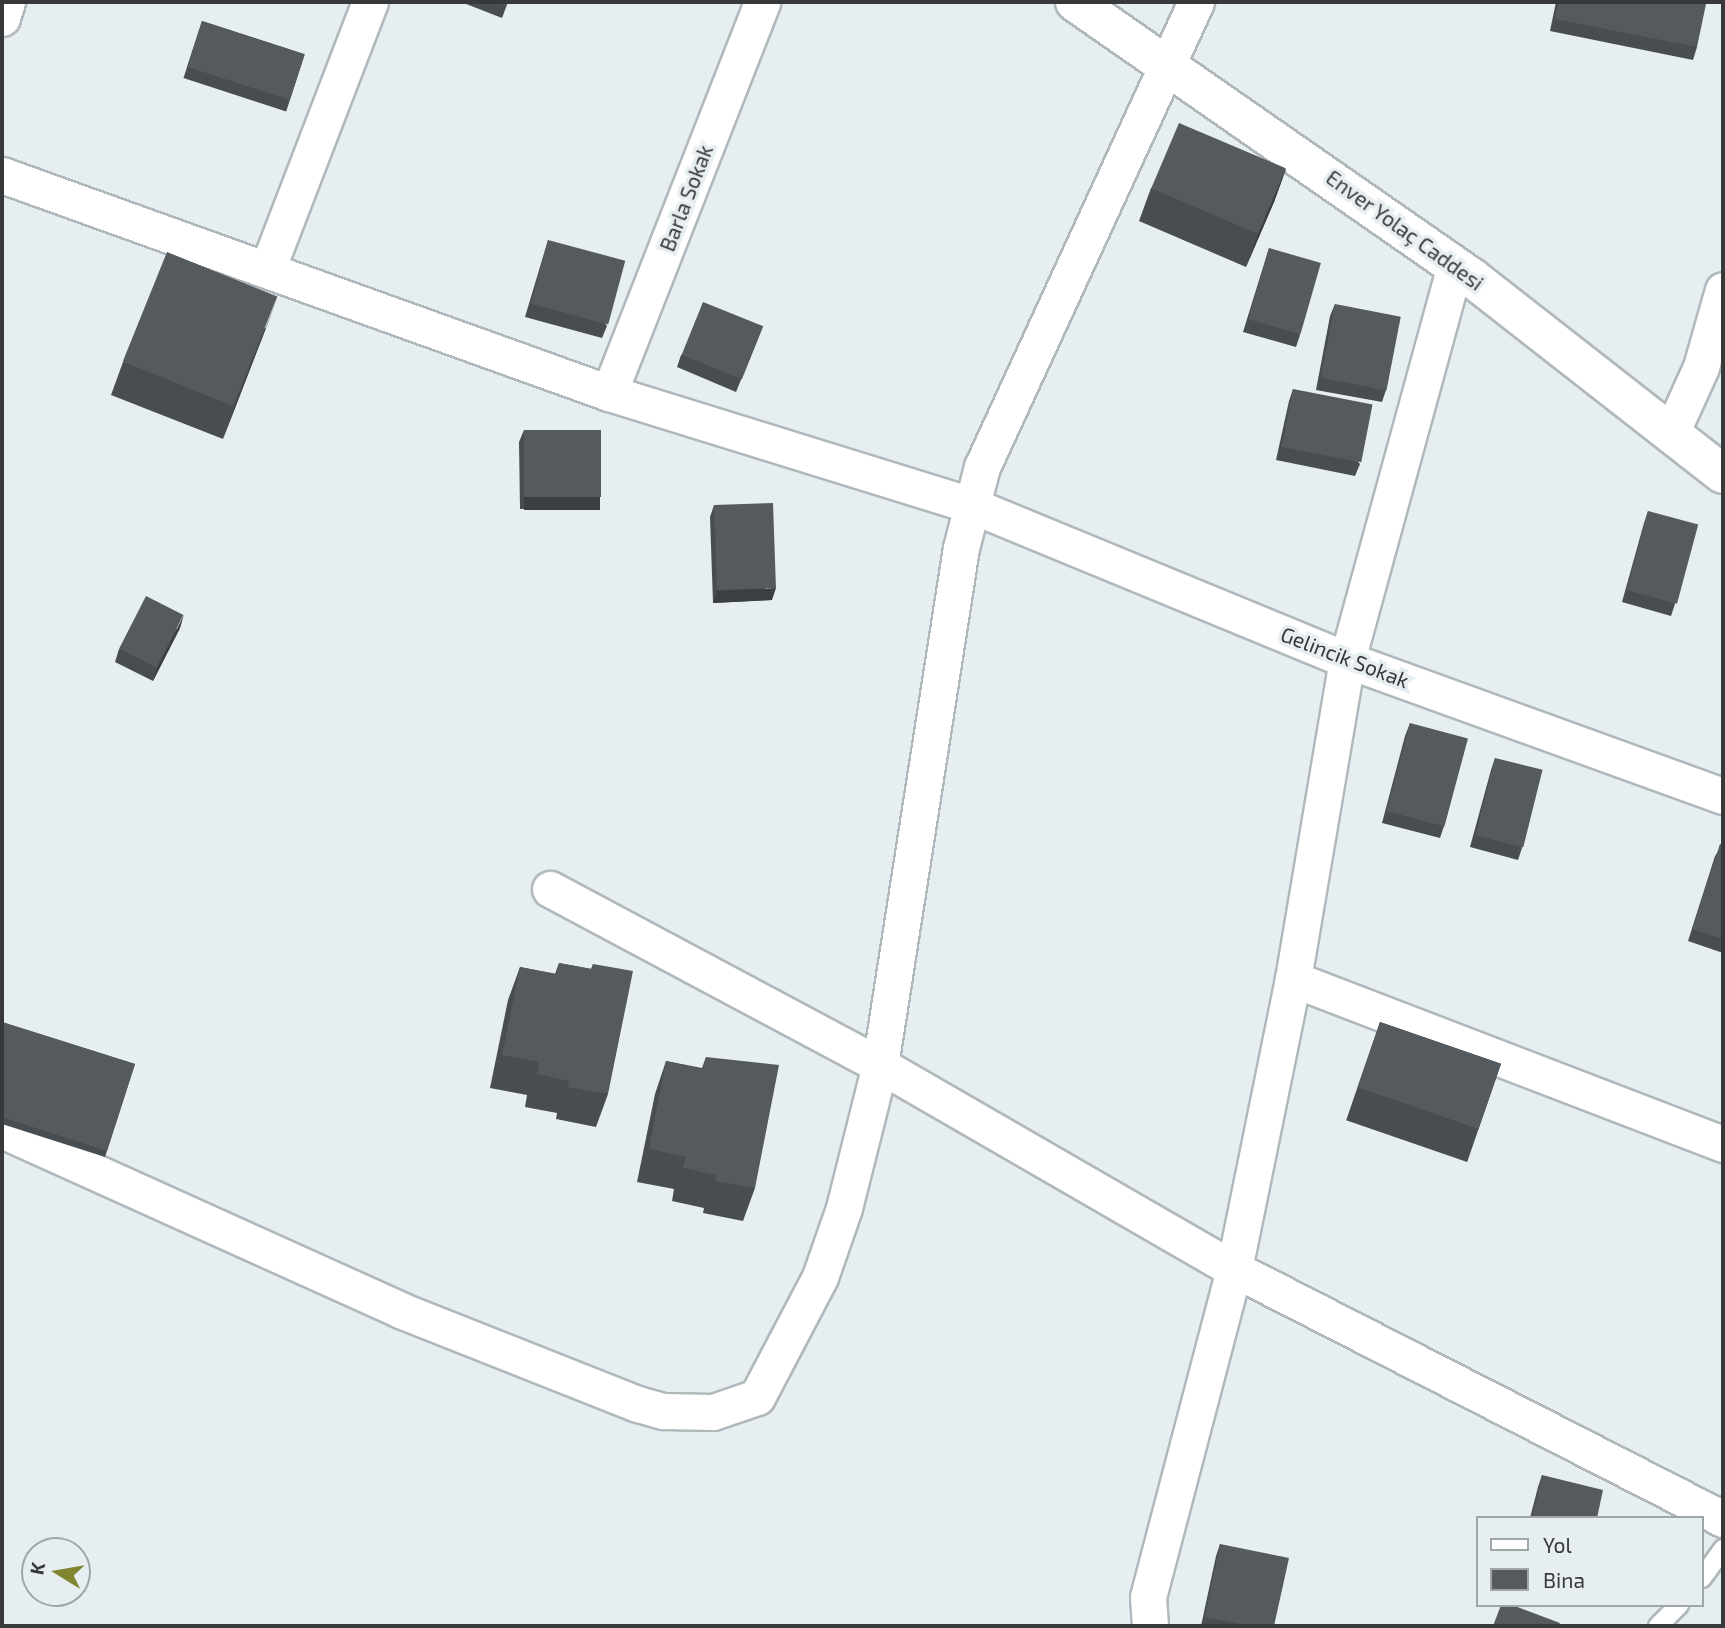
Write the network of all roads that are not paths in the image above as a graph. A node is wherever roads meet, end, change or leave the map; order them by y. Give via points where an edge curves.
1 (7, 2) edge
2 (370, 2) edge
3 (762, 2) edge
4 (1075, 2) edge
5 (1196, 2) edge
6 (2, 18) edge
7 (1167, 64) junction
8 (2, 175) edge
9 (1455, 266) junction
10 (267, 270) junction
11 (1723, 290) edge
12 (609, 393) junction
13 (1672, 431) junction
14 (1723, 474) edge
15 (971, 505) junction
16 (1348, 660) junction
17 (1723, 796) edge
18 (550, 889) dead end
19 (1293, 979) junction
20 (880, 1065) junction
21 (2, 1130) edge
22 (1723, 1144) edge
23 (1234, 1269) junction
24 (1723, 1519) edge
25 (1723, 1549) edge
26 (1704, 1575) edge
27 (1677, 1607) edge
28 (1150, 1626) edge
29 (1658, 1626) edge

1 - 6 street
2 - 10 street
3 - 12 street, Barla Sokak
4 - 7 street, Enver Yolaç Caddesi
5 - 7 street
7 - 9 street, Enver Yolaç Caddesi
7 - 15 street via 997,429
8 - 10 street, Gelincik Sokak
9 - 13 street, Enver Yolaç Caddesi
9 - 16 street
10 - 12 street, Gelincik Sokak
11 - 13 street via 1701,367
12 - 15 street, Gelincik Sokak
13 - 14 street, Enver Yolaç Caddesi
15 - 16 street, Gelincik Sokak
15 - 20 street
16 - 17 street, Gelincik Sokak
16 - 19 street
18 - 20 street
19 - 22 street
19 - 23 street
20 - 21 street via 844,1208 791,1338 757,1397 713,1412 638,1404 400,1310
20 - 23 street
23 - 24 street
23 - 28 street via 1148,1597
25 - 26 lane
27 - 29 lane

